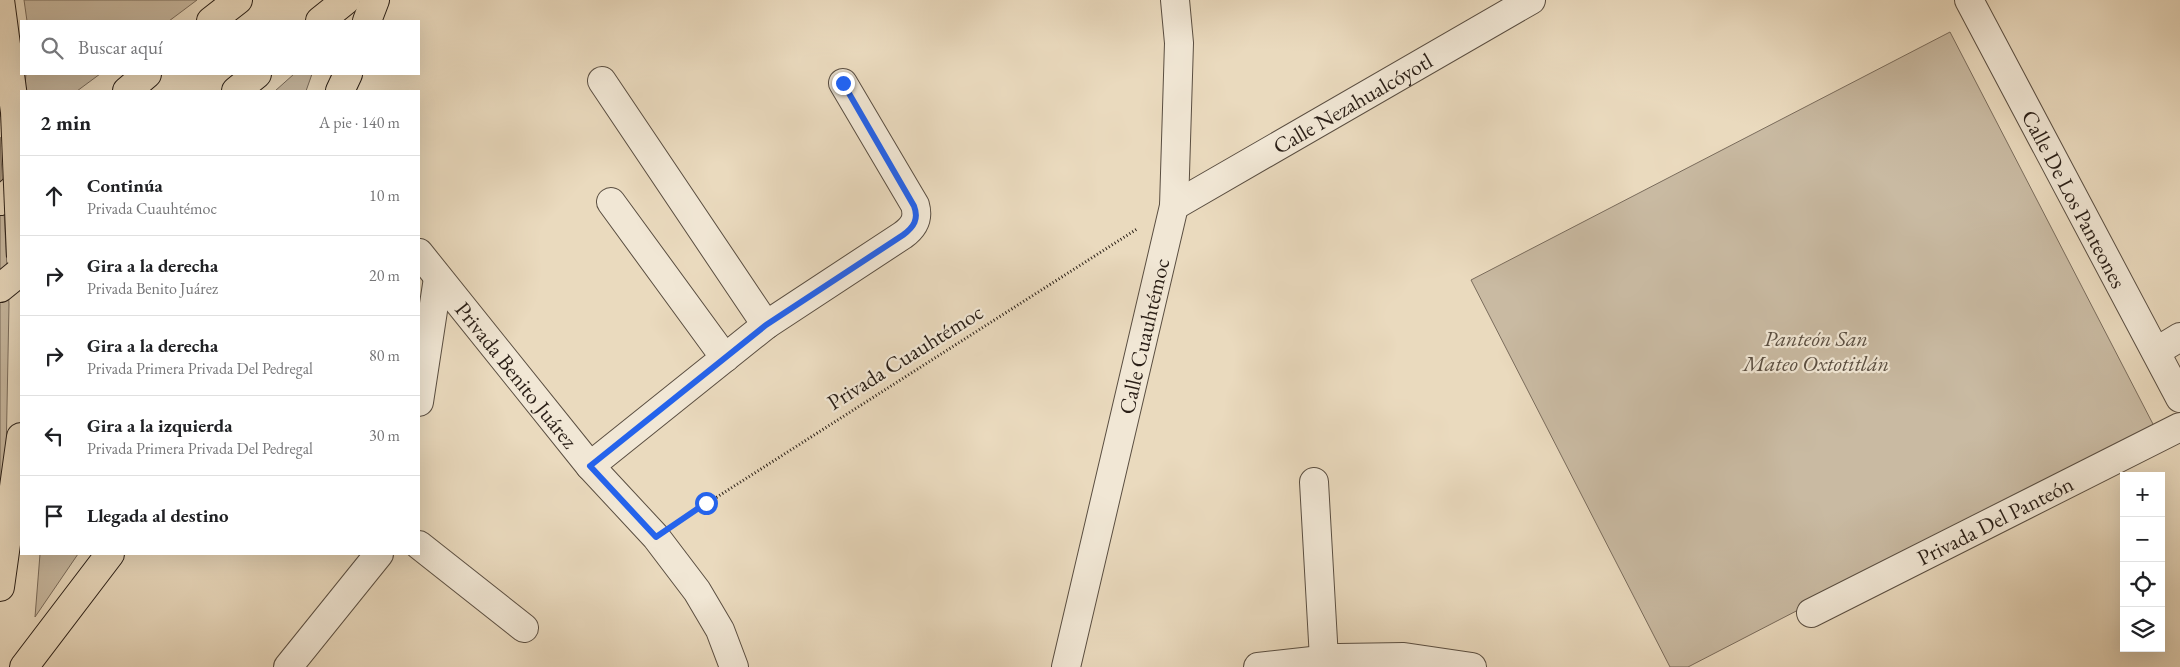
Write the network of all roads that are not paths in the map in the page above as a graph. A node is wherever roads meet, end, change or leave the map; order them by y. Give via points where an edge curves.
1 (0, 0) edge
2 (238, 0) edge
3 (346, 0) edge
4 (375, 0) edge
5 (1175, 0) edge
6 (1531, 0) edge
7 (1968, 0) edge
8 (212, 20) edge
9 (321, 20) edge
10 (367, 20) edge
11 (146, 75) edge
12 (256, 75) edge
13 (348, 75) edge
14 (602, 81) dead end
15 (843, 83) dead end
16 (128, 90) edge
17 (237, 90) edge
18 (340, 90) edge
19 (20, 184) edge
20 (0, 201) edge
21 (611, 202) dead end
22 (1174, 206) junction
23 (20, 233) edge
24 (420, 254) edge
25 (20, 272) edge
26 (438, 278) junction
27 (0, 288) edge
28 (766, 325) junction
29 (2180, 338) edge
30 (2157, 351) junction
31 (725, 358) junction
32 (420, 395) edge
33 (2180, 398) edge
34 (2180, 427) edge
35 (20, 444) edge
36 (590, 466) junction
37 (1314, 482) dead end
38 (420, 545) edge
39 (109, 555) edge
40 (378, 555) edge
41 (0, 587) edge
42 (1811, 613) dead end
43 (524, 628) dead end
44 (1324, 659) junction
45 (24, 667) edge
46 (288, 667) edge
47 (734, 667) edge
48 (1066, 667) edge
49 (1258, 667) edge
50 (1469, 667) edge

1 - 23 main road, bridge via 15,112
2 - 8 main road
3 - 9 main road
4 - 10 main road
5 - 22 street, Calle Cuauhtémoc via 1179,43
6 - 22 street, Calle Nezahualcóyotl
7 - 30 street, Calle De Los Panteones
11 - 16 main road
12 - 17 main road
13 - 18 main road
14 - 28 street
15 - 28 street via 914,206 915,224
19 - 20 main road
21 - 31 street
22 - 48 street, Calle Cuauhtémoc
24 - 26 street, Privada Benito Juárez
25 - 27 main road
26 - 32 street
26 - 36 street, Privada Benito Juárez
28 - 31 street
29 - 30 street
30 - 33 street, Calle De Los Panteones
31 - 36 street
34 - 42 street, Privada Del Panteón
35 - 41 main road
36 - 47 street, Privada Benito Juárez via 656,537 697,591 720,630
37 - 44 street
38 - 43 street
39 - 45 main road
40 - 46 street
44 - 49 street
44 - 50 street via 1404,657

